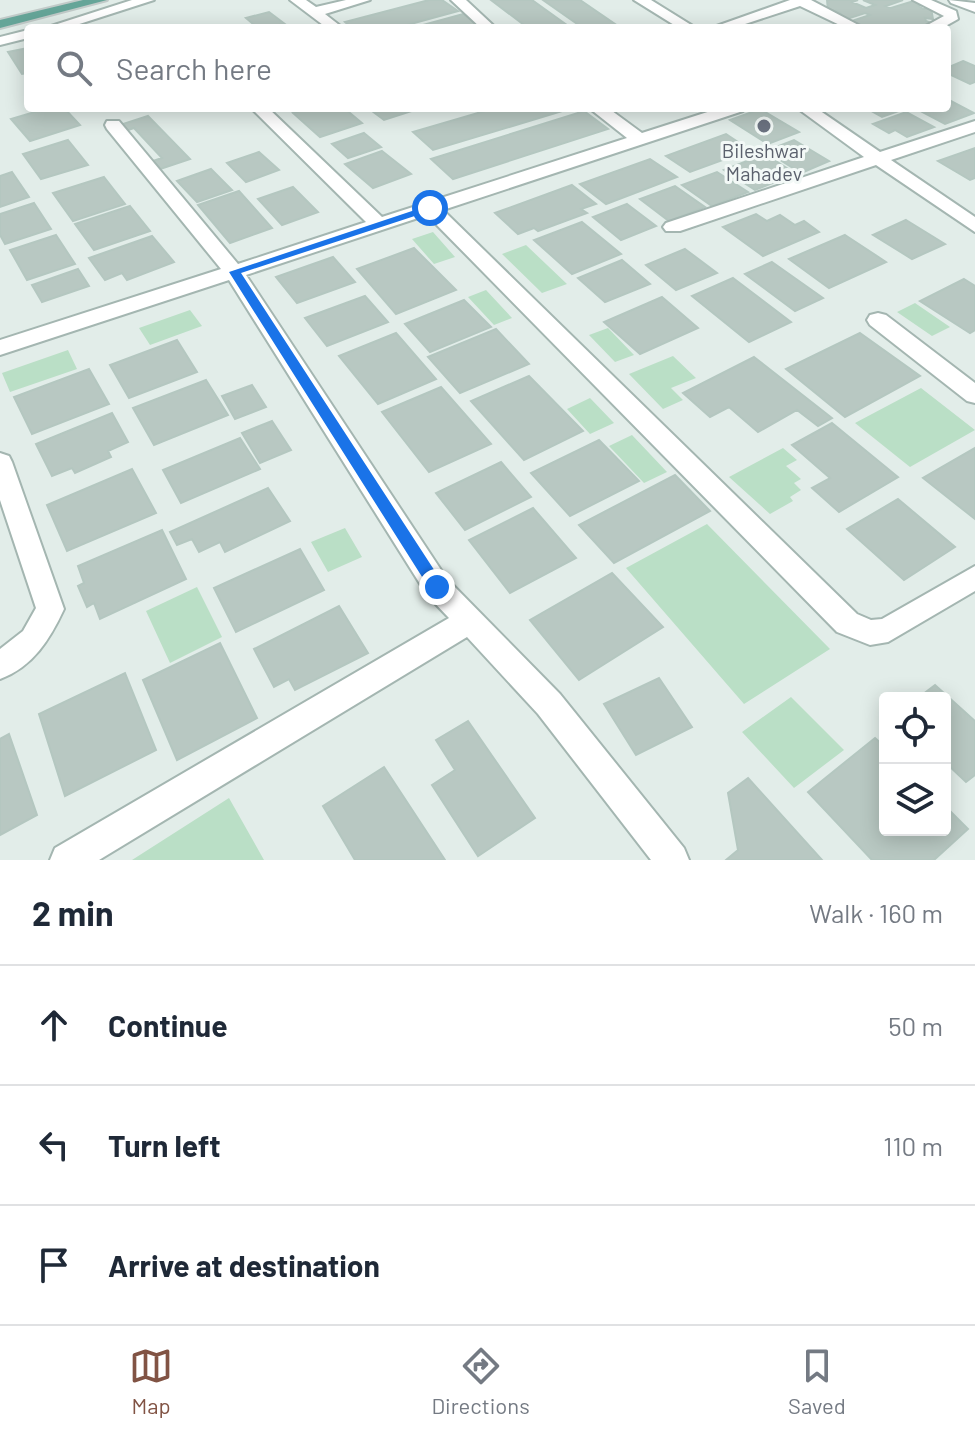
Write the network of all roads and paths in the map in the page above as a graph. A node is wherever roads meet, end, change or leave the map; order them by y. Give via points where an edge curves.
1 (58, 0) edge
2 (100, 0) edge
3 (147, 0) edge
4 (297, 0) edge
5 (363, 0) edge
6 (458, 0) edge
7 (641, 0) edge
8 (920, 0) edge
9 (956, 0) edge
10 (803, 1) edge
11 (975, 8) edge
12 (315, 12) junction
13 (0, 14) edge
14 (0, 24) edge
15 (66, 24) edge
16 (331, 24) edge
17 (485, 24) edge
18 (682, 24) edge
19 (731, 24) edge
20 (849, 24) edge
21 (939, 24) edge
22 (24, 35) edge
23 (0, 41) edge
24 (263, 112) edge
25 (602, 112) edge
26 (725, 112) edge
27 (810, 112) edge
28 (113, 125) dead end
29 (975, 126) edge
30 (640, 140) junction
31 (875, 159) junction
32 (430, 208) junction
33 (379, 225) junction
34 (975, 226) edge
35 (673, 227) dead end
36 (234, 272) junction
37 (878, 320) dead end
38 (2, 343) edge
39 (975, 395) edge
40 (0, 462) edge
41 (975, 577) edge
42 (469, 621) junction
43 (0, 666) edge
44 (67, 860) edge
45 (672, 860) edge

1 - 13 main road
2 - 14 main road
3 - 15 street
4 - 12 street
5 - 12 street
6 - 17 street
7 - 18 street
8 - 21 street via 951,14
9 - 11 street
10 - 19 street
10 - 20 street
12 - 16 street
22 - 23 street
24 - 33 street
25 - 30 street
26 - 30 street
27 - 31 street
28 - 36 street
29 - 31 street
30 - 32 street
31 - 34 street
31 - 35 street
32 - 33 street
32 - 41 street via 847,623 870,633 888,630
33 - 36 street
36 - 38 street
36 - 42 street via 437,587
37 - 39 street
40 - 43 street via 50,609 33,640
42 - 44 street
42 - 45 street via 549,704

